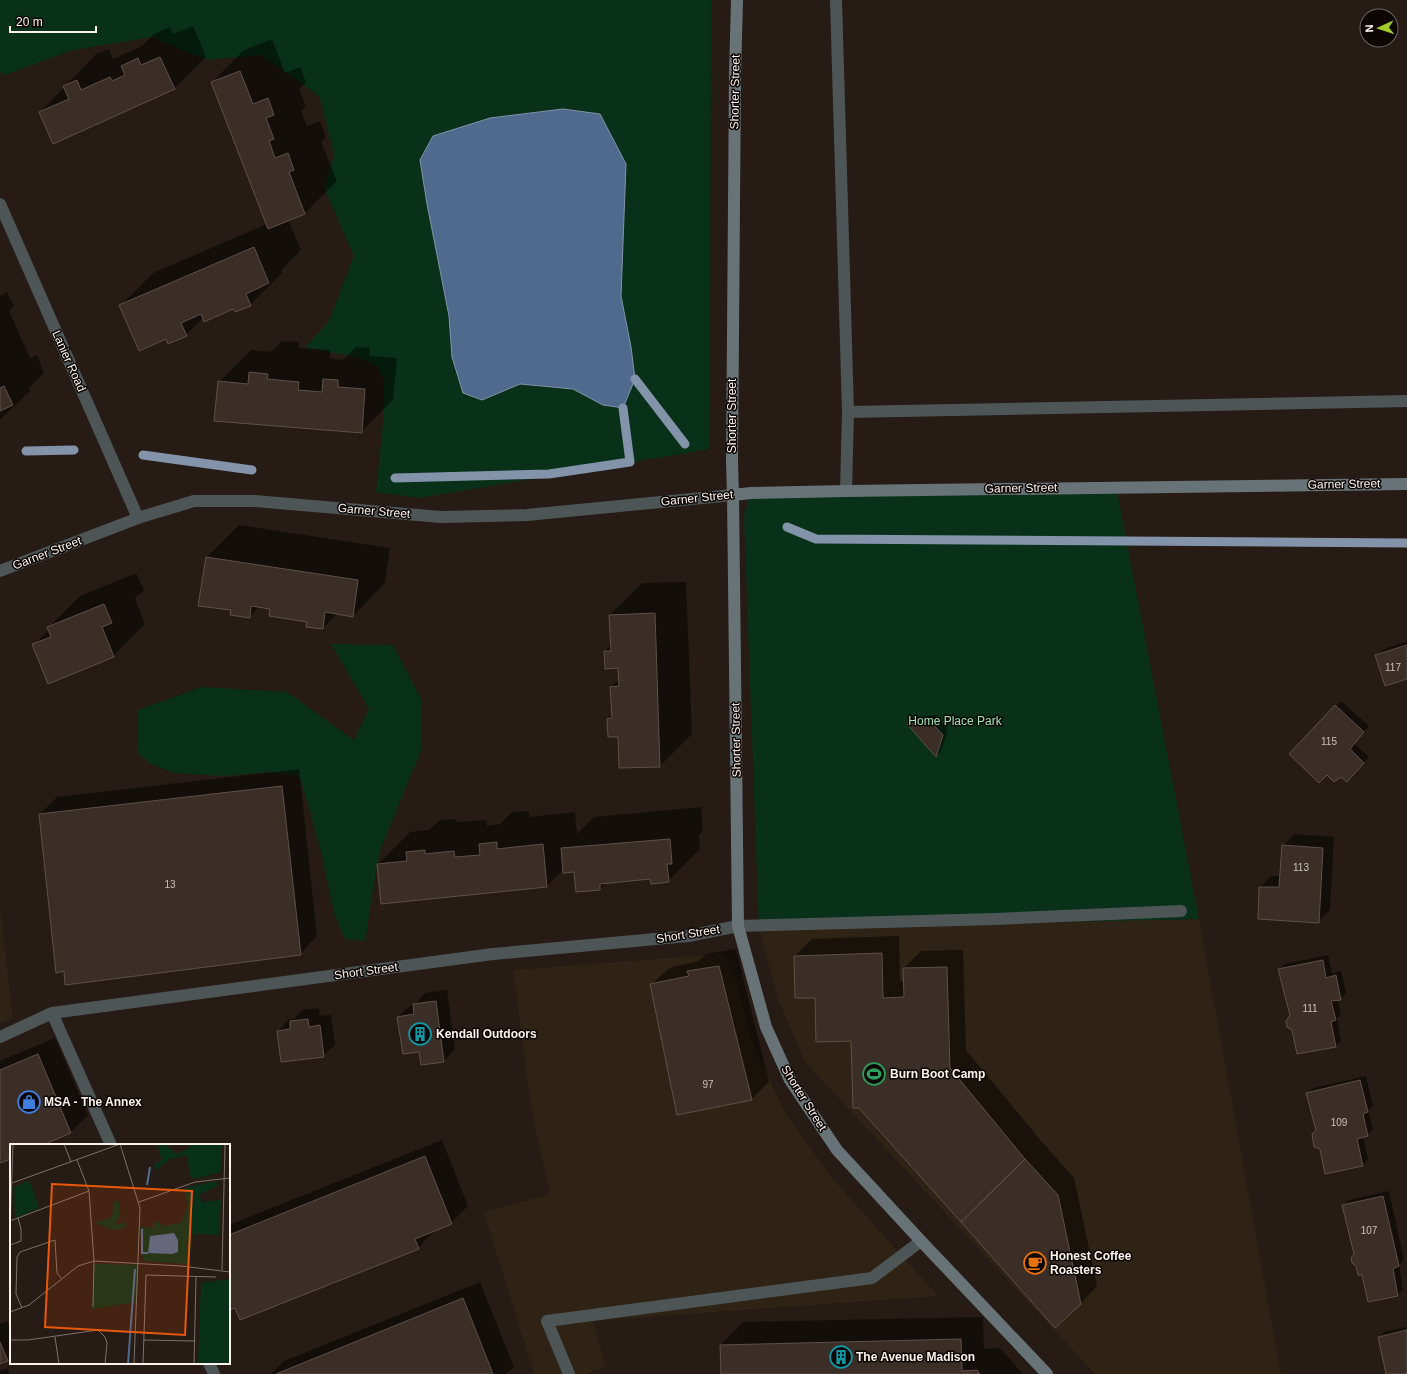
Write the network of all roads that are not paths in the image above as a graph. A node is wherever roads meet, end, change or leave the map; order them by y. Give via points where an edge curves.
1 (737, 0) edge
2 (836, 0) edge
3 (0, 204) edge
4 (1407, 401) edge
5 (848, 412) junction
6 (1407, 484) edge
7 (846, 491) junction
8 (733, 495) junction
9 (138, 518) junction
10 (0, 571) edge
11 (1181, 911) dead end
12 (738, 926) junction
13 (52, 1014) junction
14 (0, 1037) edge
15 (111, 1144) edge
16 (921, 1242) junction
17 (209, 1364) edge
18 (214, 1374) edge
19 (568, 1374) edge
20 (1047, 1374) edge

1 - 8 street, Shorter Street
2 - 5 street
3 - 9 street, Lanier Road
4 - 5 street
5 - 7 street
6 - 7 street, Garner Street
7 - 8 street, Garner Street via 751,492
8 - 9 street, Garner Street via 527,514 441,517 254,501 194,501
8 - 12 street, Shorter Street
9 - 10 street, Garner Street
11 - 12 street, Short Street
12 - 13 street, Short Street via 688,936 493,954
12 - 16 street, Shorter Street via 766,1027 790,1080 837,1150
13 - 14 street, Short Street
13 - 15 street
16 - 19 street via 872,1278 547,1321
16 - 20 street, Shorter Street
17 - 18 street

